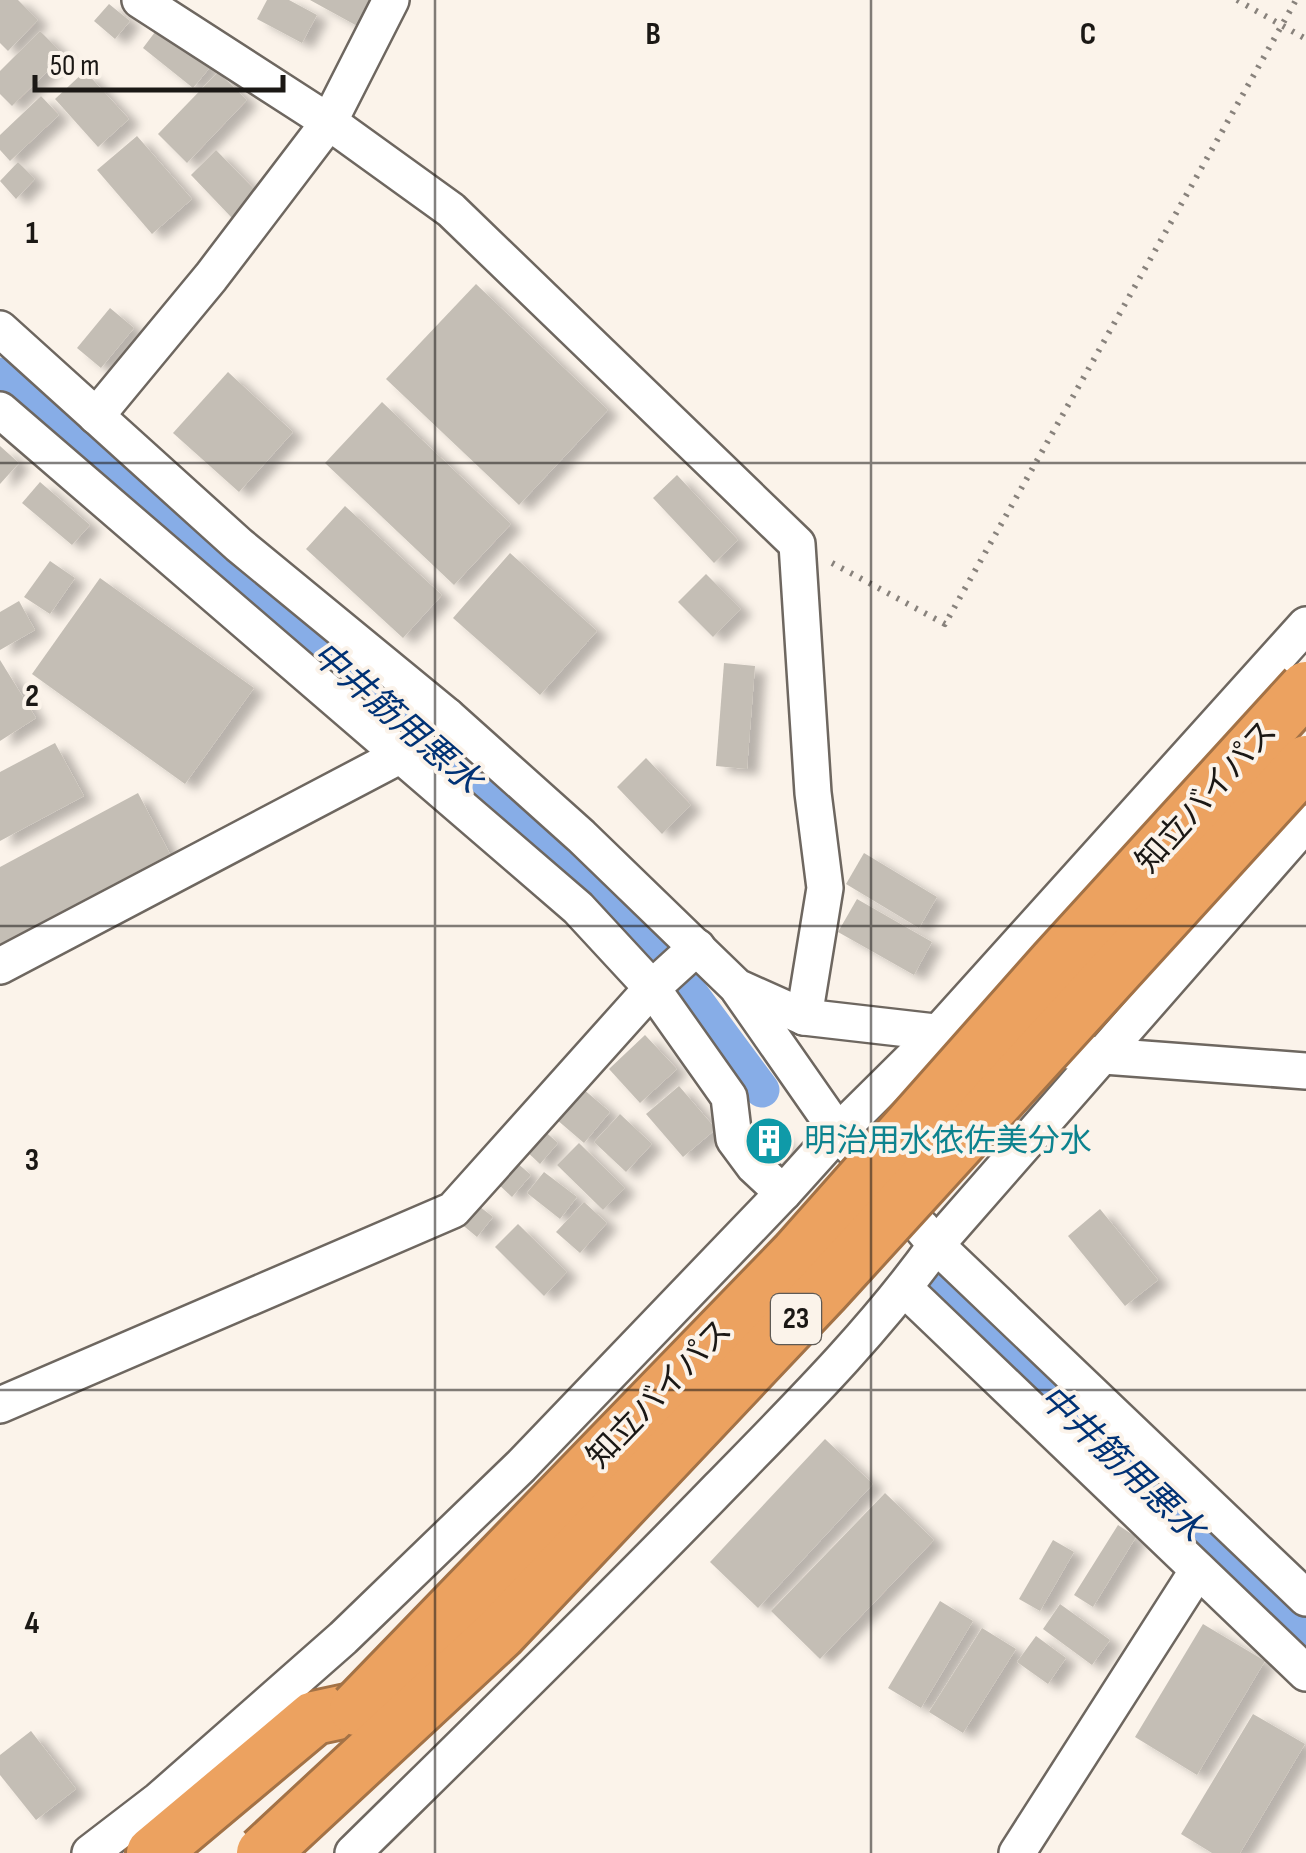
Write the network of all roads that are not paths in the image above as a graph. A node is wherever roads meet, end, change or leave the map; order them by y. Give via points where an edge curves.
1 (140, 0) edge
2 (391, 0) edge
3 (329, 122) junction
4 (0, 330) edge
5 (0, 410) edge
6 (96, 416) junction
7 (1306, 625) edge
8 (1296, 676) edge
9 (447, 716) junction
10 (401, 755) junction
11 (1306, 762) edge
12 (1306, 823) edge
13 (0, 966) edge
14 (673, 968) junction
15 (737, 987) junction
16 (804, 1018) junction
17 (939, 1032) junction
18 (1104, 1056) junction
19 (1306, 1071) edge
20 (838, 1132) junction
21 (783, 1193) junction
22 (936, 1245) junction
23 (904, 1289) junction
24 (0, 1405) edge
25 (1198, 1570) junction
26 (1306, 1598) edge
27 (1306, 1673) edge
28 (356, 1709) junction
29 (90, 1853) edge
30 (152, 1853) edge
31 (190, 1853) edge
32 (263, 1853) edge
33 (353, 1853) edge
34 (1017, 1853) edge

1 - 3 street
2 - 3 street
3 - 6 street
3 - 16 street via 451,210 796,544 825,888
4 - 6 street
5 - 10 street
6 - 9 street via 239,545
7 - 8 street
8 - 17 street
8 - 28 highway, 知立バイパス / 23, bridge via 1055,963 797,1254
9 - 10 street
9 - 14 street via 581,836
10 - 13 street
10 - 14 street via 578,908
11 - 32 highway, 知立バイパス / 23, bridge via 500,1633
12 - 18 street
14 - 15 street
14 - 21 street via 730,1097 734,1140
14 - 24 street via 452,1210
15 - 16 street
15 - 20 street
16 - 17 street
17 - 18 street
17 - 20 street
18 - 19 street
18 - 22 street
20 - 21 street
20 - 22 street
21 - 29 street via 521,1466 343,1638
22 - 23 street
22 - 26 street
23 - 25 street
23 - 33 street via 612,1598
25 - 27 street
25 - 34 street
28 - 30 highway, 23 via 314,1718
28 - 31 highway, 知立バイパス / 23

